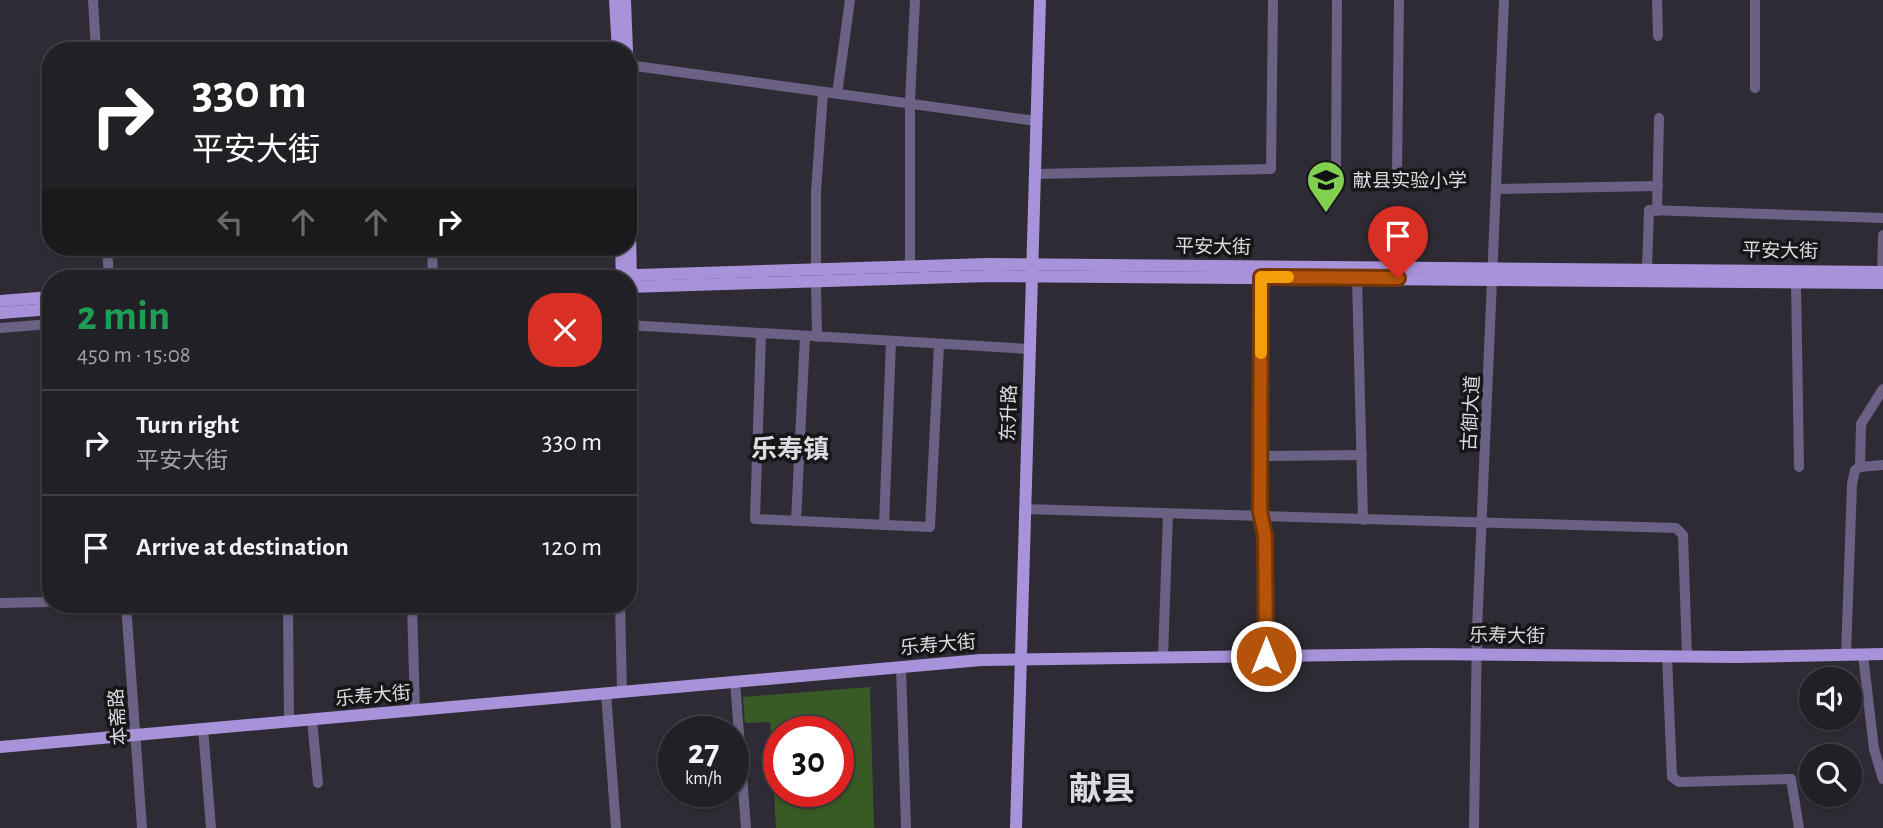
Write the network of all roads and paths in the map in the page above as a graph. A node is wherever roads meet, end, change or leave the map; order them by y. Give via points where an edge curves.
1 (93, 0) edge
2 (615, 0) edge
3 (625, 0) edge
4 (849, 0) edge
5 (915, 0) edge
6 (1040, 0) edge
7 (1273, 0) edge
8 (1337, 0) edge
9 (1399, 0) edge
10 (1504, 0) edge
11 (1657, 0) edge
12 (1755, 0) edge
13 (1658, 36) dead end
14 (95, 42) edge
15 (617, 42) edge
16 (627, 42) edge
17 (637, 66) edge
18 (1755, 88) dead end
19 (823, 92) junction
20 (837, 94) junction
21 (910, 104) junction
22 (1659, 118) dead end
23 (1036, 121) junction
24 (1336, 170) dead end
25 (1397, 173) dead end
26 (1034, 174) junction
27 (1658, 186) junction
28 (1497, 189) junction
29 (1657, 211) junction
30 (1883, 218) edge
31 (1883, 234) edge
32 (911, 267) junction
33 (1647, 268) junction
34 (1031, 270) junction
35 (1494, 272) junction
36 (1883, 272) edge
37 (816, 276) junction
38 (1261, 277) junction
39 (1357, 278) junction
40 (637, 281) edge
41 (1796, 282) junction
42 (1883, 283) edge
43 (42, 298) edge
44 (0, 301) edge
45 (42, 310) edge
46 (0, 313) edge
47 (42, 325) edge
48 (637, 327) edge
49 (0, 328) edge
50 (761, 334) junction
51 (811, 337) junction
52 (891, 341) junction
53 (939, 344) junction
54 (1029, 349) junction
55 (1883, 389) edge
56 (1362, 455) junction
57 (1261, 456) junction
58 (1883, 466) edge
59 (1799, 467) dead end
60 (1860, 467) junction
61 (1024, 509) junction
62 (1168, 514) junction
63 (1262, 518) junction
64 (1363, 520) junction
65 (796, 521) junction
66 (1482, 522) junction
67 (884, 525) junction
68 (42, 601) edge
69 (0, 603) edge
70 (127, 613) edge
71 (288, 613) edge
72 (412, 613) edge
73 (620, 613) edge
74 (1477, 654) junction
75 (1883, 654) edge
76 (1863, 655) junction
77 (1266, 656) junction
78 (1667, 656) junction
79 (1846, 656) junction
80 (1163, 657) junction
81 (1687, 657) junction
82 (1019, 659) junction
83 (901, 667) junction
84 (735, 681) junction
85 (622, 692) junction
86 (606, 693) junction
87 (415, 711) junction
88 (312, 720) junction
89 (289, 722) junction
90 (203, 728) junction
91 (135, 734) junction
92 (0, 747) edge
93 (1883, 779) edge
94 (318, 783) dead end
95 (142, 828) edge
96 (211, 828) edge
97 (616, 828) edge
98 (746, 828) edge
99 (906, 828) edge
100 (1016, 828) edge
101 (1474, 828) edge
102 (1799, 828) edge

1 - 14 street
2 - 15 main road
3 - 16 main road
4 - 20 street
5 - 21 street
6 - 23 main road, 东升路
7 - 26 street via 1271,169
8 - 24 street
9 - 25 street
10 - 28 street, 古御大道
11 - 13 street
12 - 18 street
17 - 19 street
19 - 20 street
19 - 37 street
20 - 21 street
21 - 23 street
21 - 32 street
22 - 27 street
23 - 26 main road, 东升路
26 - 34 main road, 东升路
27 - 28 street
27 - 29 street
28 - 35 street, 古御大道
29 - 30 street
29 - 33 street via 1649,210
31 - 36 street
32 - 34 main road, 平安大街
32 - 37 main road, 平安大街
33 - 35 main road, 平安大街
33 - 36 main road, 平安大街
34 - 35 main road, 平安大街
34 - 37 main road, 平安大街
34 - 38 main road, 平安大街
34 - 54 main road, 东升路
35 - 39 main road, 平安大街
35 - 41 main road, 平安大街
35 - 66 street, 古御大道
36 - 42 street
37 - 40 main road, 平安大街
37 - 51 street
38 - 39 main road, 平安大街
38 - 57 street
39 - 56 street
41 - 42 main road, 平安大街
41 - 59 street
43 - 44 main road
45 - 46 main road
47 - 49 street
48 - 50 street
50 - 51 street
50 - 65 street via 755,519
51 - 52 street
51 - 65 street
52 - 53 street
52 - 67 street
53 - 54 street
53 - 67 street via 930,527
54 - 61 main road, 东升路
55 - 60 street via 1861,424
56 - 57 street
56 - 64 street
57 - 63 street
58 - 60 street
60 - 79 street via 1852,484
61 - 62 street
61 - 82 main road, 东升路
62 - 63 street
62 - 80 street
63 - 64 street
63 - 77 street
64 - 66 street
65 - 67 street
66 - 74 street, 古御大道
66 - 81 street via 1682,531
68 - 69 street
70 - 91 street, 本斋路
71 - 89 street
72 - 87 street
73 - 85 street
74 - 77 main road, 乐寿大街
74 - 78 main road, 乐寿大街
74 - 101 street, 古御大道
75 - 76 main road, 乐寿大街
76 - 79 main road, 乐寿大街
76 - 93 street via 1874,749
77 - 80 main road, 乐寿大街
78 - 81 main road, 乐寿大街
78 - 102 street via 1672,777 1679,782 1791,779
79 - 81 main road, 乐寿大街
80 - 82 main road, 乐寿大街
82 - 83 main road, 乐寿大街
82 - 100 main road, 东升路
83 - 84 main road, 乐寿大街
83 - 99 street
84 - 85 main road, 乐寿大街
84 - 98 street
85 - 86 main road, 乐寿大街
86 - 87 main road, 乐寿大街
86 - 97 street
87 - 88 main road, 乐寿大街
88 - 89 main road, 乐寿大街
88 - 94 street
89 - 90 main road, 乐寿大街
90 - 91 main road, 乐寿大街
90 - 96 street
91 - 92 main road, 乐寿大街
91 - 95 street, 本斋路

